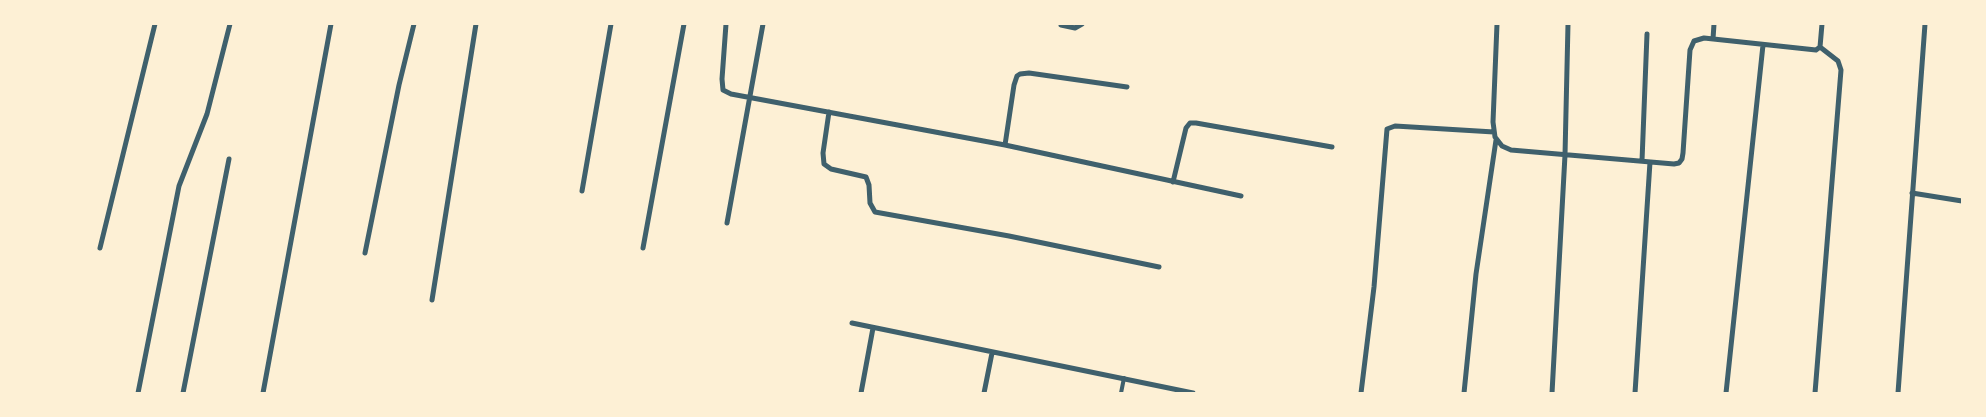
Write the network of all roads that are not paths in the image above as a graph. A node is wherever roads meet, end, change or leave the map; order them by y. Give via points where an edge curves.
1 (155, 24) edge
2 (230, 24) edge
3 (331, 24) edge
4 (414, 24) edge
5 (476, 24) edge
6 (611, 24) edge
7 (684, 24) edge
8 (726, 24) edge
9 (763, 24) edge
10 (1082, 24) edge
11 (1497, 24) edge
12 (1568, 24) edge
13 (1714, 24) edge
14 (1822, 24) edge
15 (1925, 24) edge
16 (1060, 26) dead end
17 (1646, 34) dead end
18 (1713, 39) junction
19 (1763, 45) junction
20 (1820, 47) junction
21 (1127, 87) dead end
22 (749, 98) junction
23 (829, 112) junction
24 (1494, 132) junction
25 (1496, 140) junction
26 (1005, 145) junction
27 (1332, 147) dead end
28 (1565, 155) junction
29 (229, 159) dead end
30 (1642, 161) junction
31 (1650, 162) junction
32 (1173, 182) junction
33 (582, 191) dead end
34 (1912, 193) junction
35 (1241, 196) dead end
36 (1962, 201) edge
37 (727, 223) dead end
38 (100, 248) dead end
39 (643, 248) dead end
40 (365, 253) dead end
41 (1159, 266) dead end
42 (432, 300) dead end
43 (852, 322) dead end
44 (873, 328) junction
45 (992, 353) junction
46 (1124, 378) junction
47 (138, 393) edge
48 (182, 393) edge
49 (264, 393) edge
50 (861, 393) edge
51 (984, 393) edge
52 (1121, 393) edge
53 (1193, 393) edge
54 (1361, 393) edge
55 (1464, 393) edge
56 (1552, 393) edge
57 (1635, 393) edge
58 (1726, 393) edge
59 (1815, 393) edge
60 (1898, 393) edge

1 - 38 street
2 - 47 street via 207,114 179,186
3 - 49 street
4 - 40 street
5 - 42 street
6 - 33 street
7 - 39 street
8 - 22 street via 722,86 726,92
9 - 22 street
10 - 16 street via 1075,28
11 - 24 street
12 - 28 street
13 - 18 street
14 - 20 street
15 - 34 street
17 - 30 street
18 - 19 street
18 - 31 street via 1698,39 1692,45 1682,159 1674,164
19 - 20 street via 1811,50
19 - 58 street
20 - 59 street via 1838,61 1841,70
21 - 26 street via 1020,74 1014,85
22 - 23 street
22 - 37 street
23 - 26 street
23 - 41 street via 824,164 831,169 866,178 870,203 875,212
24 - 25 street
24 - 54 street via 1395,126 1387,129 1374,287
25 - 28 street via 1511,150
25 - 55 street via 1476,274
26 - 32 street
27 - 32 street via 1193,123 1186,128
28 - 30 street
28 - 56 street
29 - 48 street
30 - 31 street
31 - 57 street
32 - 35 street
34 - 36 street
34 - 60 street
43 - 44 street
44 - 45 street
44 - 50 street
45 - 46 street
45 - 51 street
46 - 52 lane
46 - 53 street

